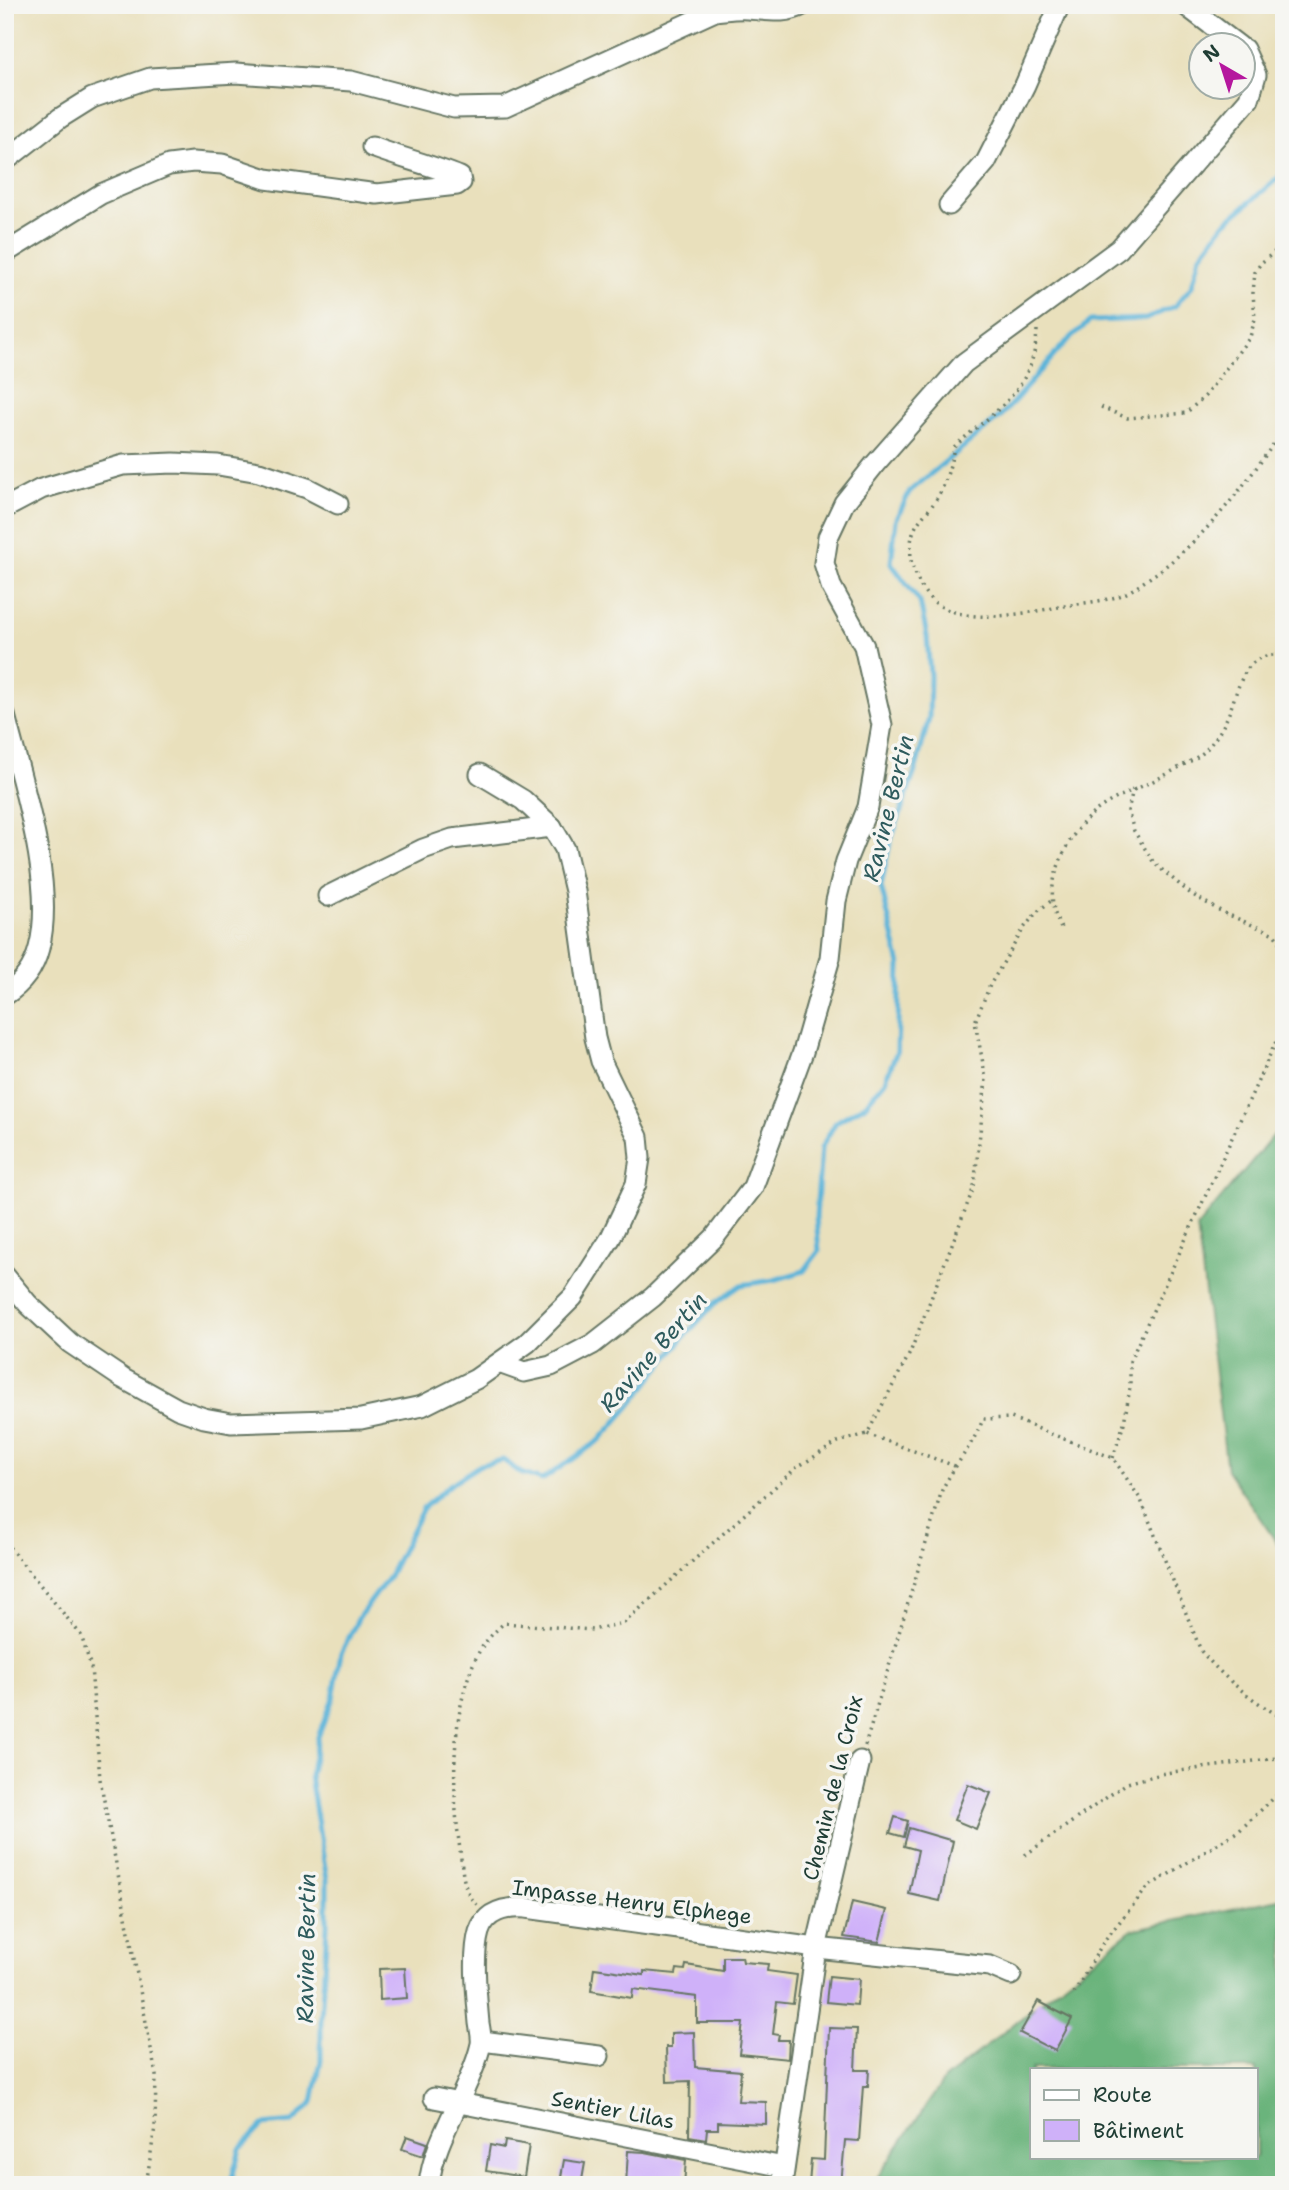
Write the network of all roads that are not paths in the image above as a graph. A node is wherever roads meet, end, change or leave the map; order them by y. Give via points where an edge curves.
1 (803, 5) edge
2 (1057, 5) edge
3 (1185, 5) edge
4 (750, 7) edge
5 (1221, 32) edge
6 (1246, 102) edge
7 (372, 147) dead end
8 (5, 161) edge
9 (949, 205) dead end
10 (5, 253) edge
11 (338, 503) dead end
12 (5, 508) edge
13 (5, 715) edge
14 (480, 774) dead end
15 (552, 827) junction
16 (328, 896) dead end
17 (5, 995) edge
18 (5, 1276) edge
19 (499, 1363) junction
20 (860, 1761) road end
21 (816, 1948) junction
22 (1011, 1975) dead end
23 (482, 2041) junction
24 (599, 2056) dead end
25 (434, 2098) dead end
26 (457, 2102) junction
27 (783, 2176) edge
28 (429, 2185) edge

1 - 4 street via 770,13
2 - 9 street via 986,162
3 - 5 street
4 - 8 street via 715,11 505,107 454,108 351,81 236,73 150,78 92,98
6 - 19 street via 1119,249 964,363 844,503 828,537 824,563 831,586 864,646 882,725 868,807 836,901 826,970 803,1052 753,1187 715,1238 653,1297 593,1343 551,1366 524,1372
7 - 10 street via 460,177 461,182 377,194 266,179 222,164 169,165 101,194
11 - 12 street via 259,472 174,463 123,466 41,489
13 - 17 street via 39,849 44,917 32,967
14 - 15 street via 523,800
15 - 16 street via 443,842
15 - 19 street via 565,849 575,891 601,1061 638,1137 640,1158 636,1184 610,1239 573,1297 527,1343
18 - 19 street via 70,1343 122,1378 178,1409 232,1423 361,1419 422,1406
20 - 21 street, Chemin de la Croix
21 - 22 street, Impasse Henry Elphege via 990,1966
21 - 23 street, Impasse Henry Elphege via 526,1909 497,1910 479,1932 476,1956
21 - 27 street, Chemin de la Croix
23 - 24 street
23 - 26 street, Impasse Henry Elphege
25 - 26 street, Sentier Lilas
26 - 27 street, Sentier Lilas
26 - 28 street, Impasse Henry Elphege

